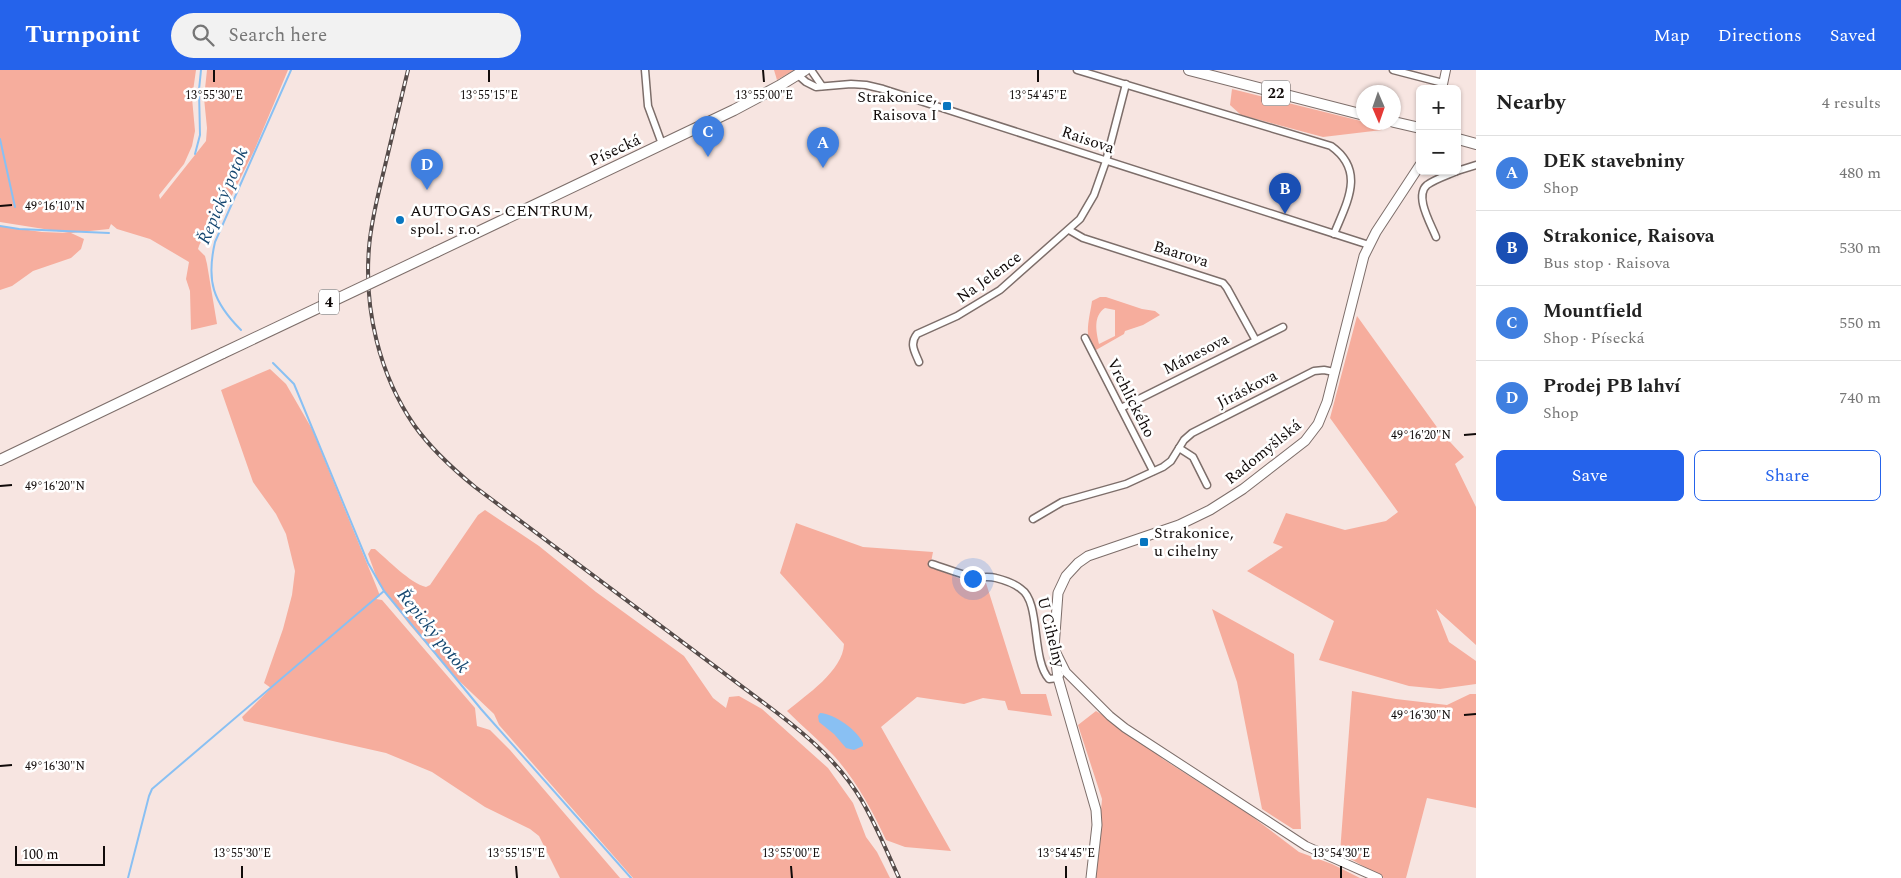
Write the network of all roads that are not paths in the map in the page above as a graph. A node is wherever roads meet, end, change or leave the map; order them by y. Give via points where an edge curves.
1 (645, 70) edge
2 (811, 70) edge
3 (1077, 70) edge
4 (1189, 70) edge
5 (1393, 70) edge
6 (1446, 70) edge
7 (801, 73) edge
8 (1126, 84) junction
9 (1440, 85) edge
10 (1443, 85) edge
11 (822, 86) junction
12 (1356, 113) edge
13 (1401, 124) edge
14 (1416, 127) edge
15 (1461, 138) edge
16 (661, 140) junction
17 (1476, 144) edge
18 (1106, 161) junction
19 (1476, 165) edge
20 (1461, 169) edge
21 (1416, 171) edge
22 (1447, 175) edge
23 (1070, 230) junction
24 (1334, 234) junction
25 (1436, 237) dead end
26 (1369, 245) junction
27 (1283, 327) dead end
28 (1085, 338) dead end
29 (1255, 340) junction
30 (919, 362) dead end
31 (1334, 372) junction
32 (1122, 408) junction
33 (1180, 448) junction
34 (0, 460) edge
35 (1153, 471) junction
36 (1207, 485) dead end
37 (1033, 519) dead end
38 (932, 564) dead end
39 (1062, 675) junction
40 (1091, 878) edge
41 (1378, 878) edge

1 - 16 street, Písecká via 648,106
2 - 11 street
3 - 8 street
4 - 12 main road, 22
5 - 9 street
6 - 10 street
7 - 11 street, Raisova via 811,85
7 - 16 main road, Písecká / 4 via 748,103
8 - 18 street, Na Jelence
8 - 24 street via 1325,143 1338,151 1348,164 1351,183
11 - 18 street, Raisova via 851,84 883,89
13 - 14 main road
15 - 17 main road
16 - 34 main road, Písecká / 4, bridge via 436,252
18 - 23 street, Na Jelence via 1090,203
18 - 24 street, Raisova
19 - 20 street
21 - 26 main road, Radomyšlská
22 - 25 street via 1424,189 1422,202
23 - 29 street, Baarova via 1083,238 1223,283
23 - 30 street, Na Jelence via 1000,290 957,316 917,334 912,346
24 - 26 street, Raisova
26 - 31 main road, Radomyšlská via 1356,282
27 - 29 street, Mánesova
28 - 32 street, Vrchlického
29 - 32 street, Mánesova
31 - 33 street, Jiráskova via 1314,371 1192,433
31 - 39 main road, Radomyšlská via 1318,424 1305,441 1273,467 1210,510 1179,525 1088,556 1071,569 1058,594 1054,648
32 - 35 street, Vrchlického
33 - 35 street, Jiráskova via 1168,464
33 - 36 street via 1193,457
35 - 37 street, Jiráskova via 1126,484 1062,502
38 - 39 street, U Cihelny via 973,577 996,578 1020,588 1027,594 1031,605 1044,674 1049,679
39 - 40 main road, Radomyšlská via 1096,810
39 - 41 street via 1125,728 1306,846

